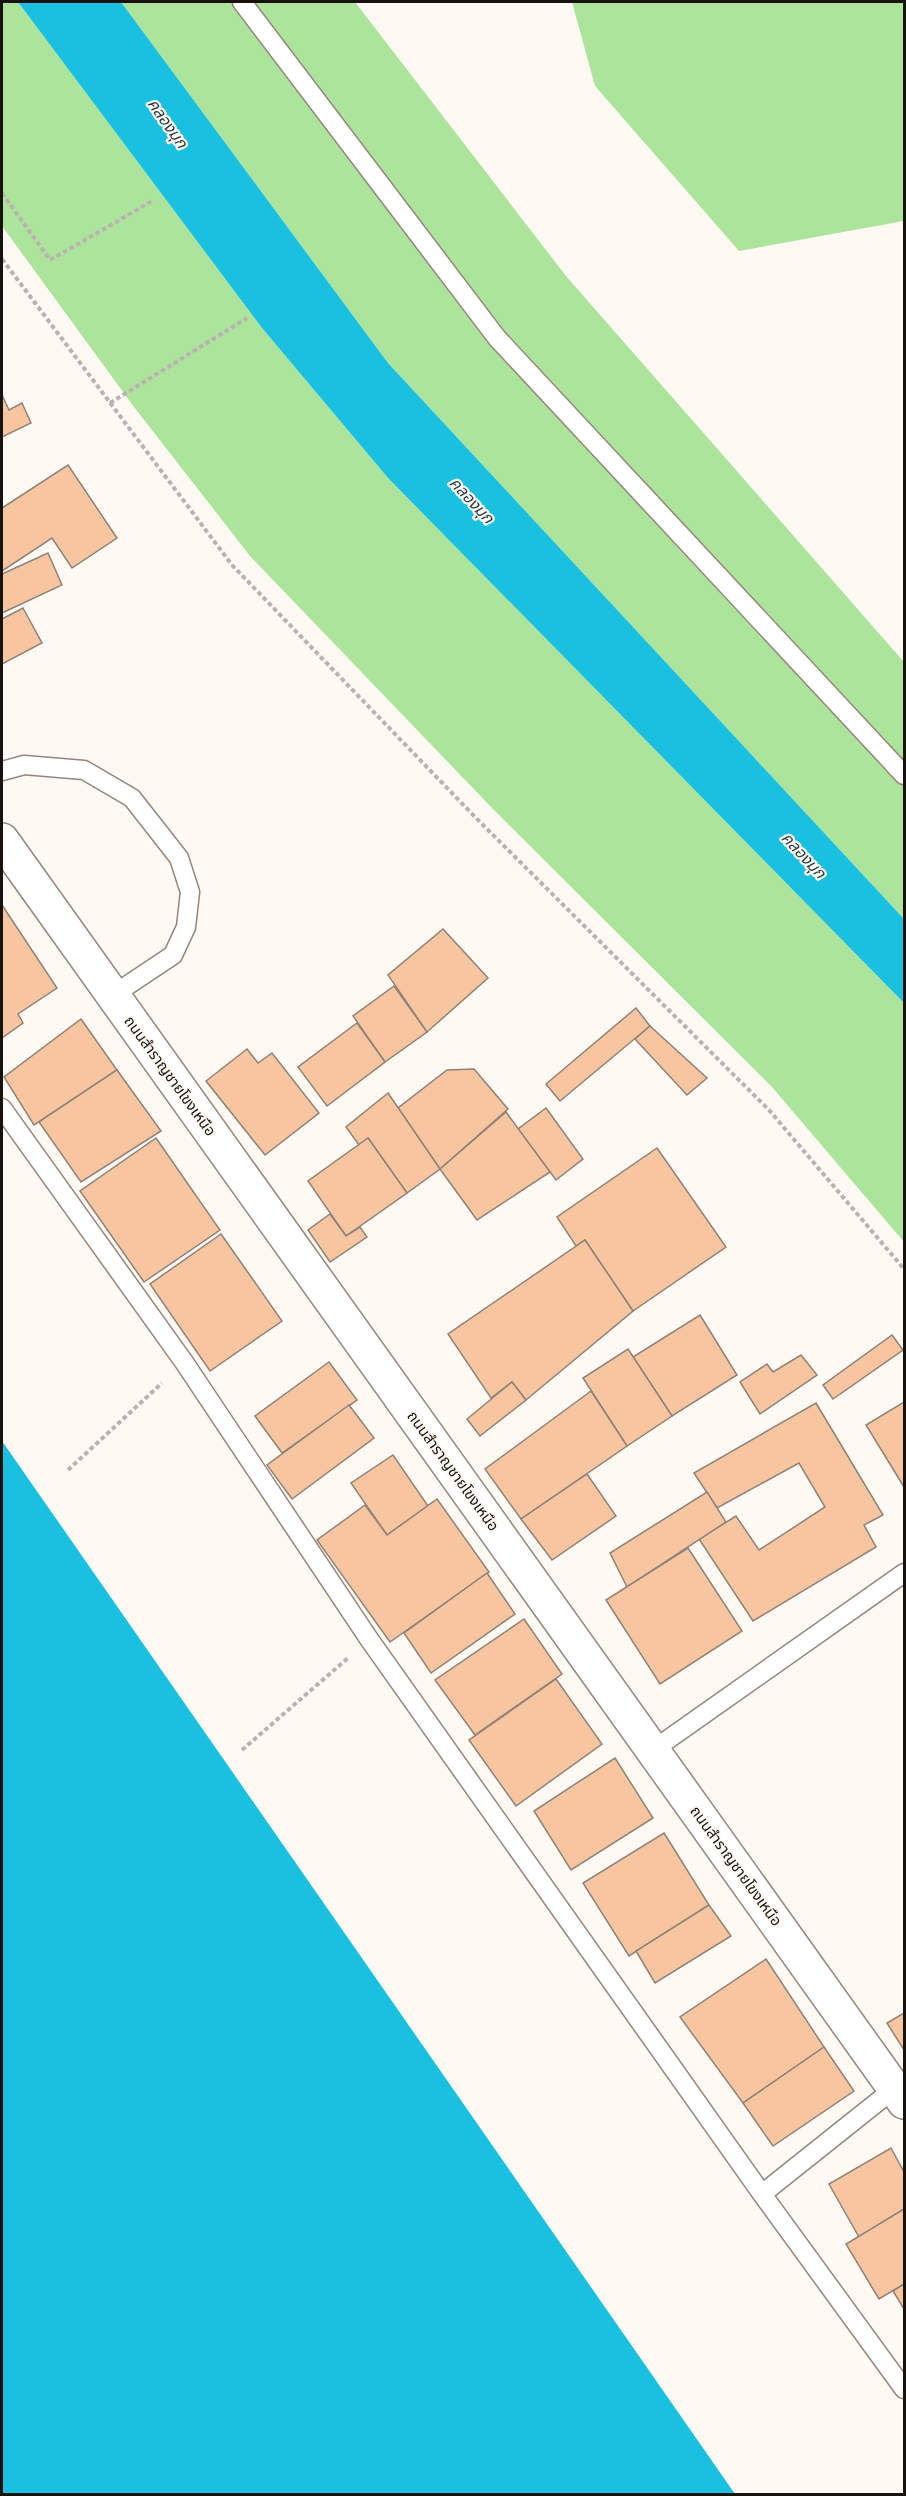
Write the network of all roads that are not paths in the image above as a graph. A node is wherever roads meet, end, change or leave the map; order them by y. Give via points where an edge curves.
1 (242, 2) edge
2 (2, 771) edge
3 (904, 775) edge
4 (2, 840) edge
5 (112, 995) junction
6 (2, 1108) edge
7 (904, 1573) edge
8 (653, 1750) junction
9 (900, 2095) edge
10 (762, 2194) junction
11 (904, 2389) edge

1 - 3 lane via 497,338
2 - 5 lane via 24,765 84,770 132,798 179,858 190,892 186,927 173,956
4 - 5 street, ถนนสำราญชายโขงเหนือ
5 - 8 street, ถนนสำราญชายโขงเหนือ
6 - 10 lane via 184,1362 369,1640
7 - 8 lane
8 - 9 street, ถนนสำราญชายโขงเหนือ
9 - 10 lane
10 - 11 lane

